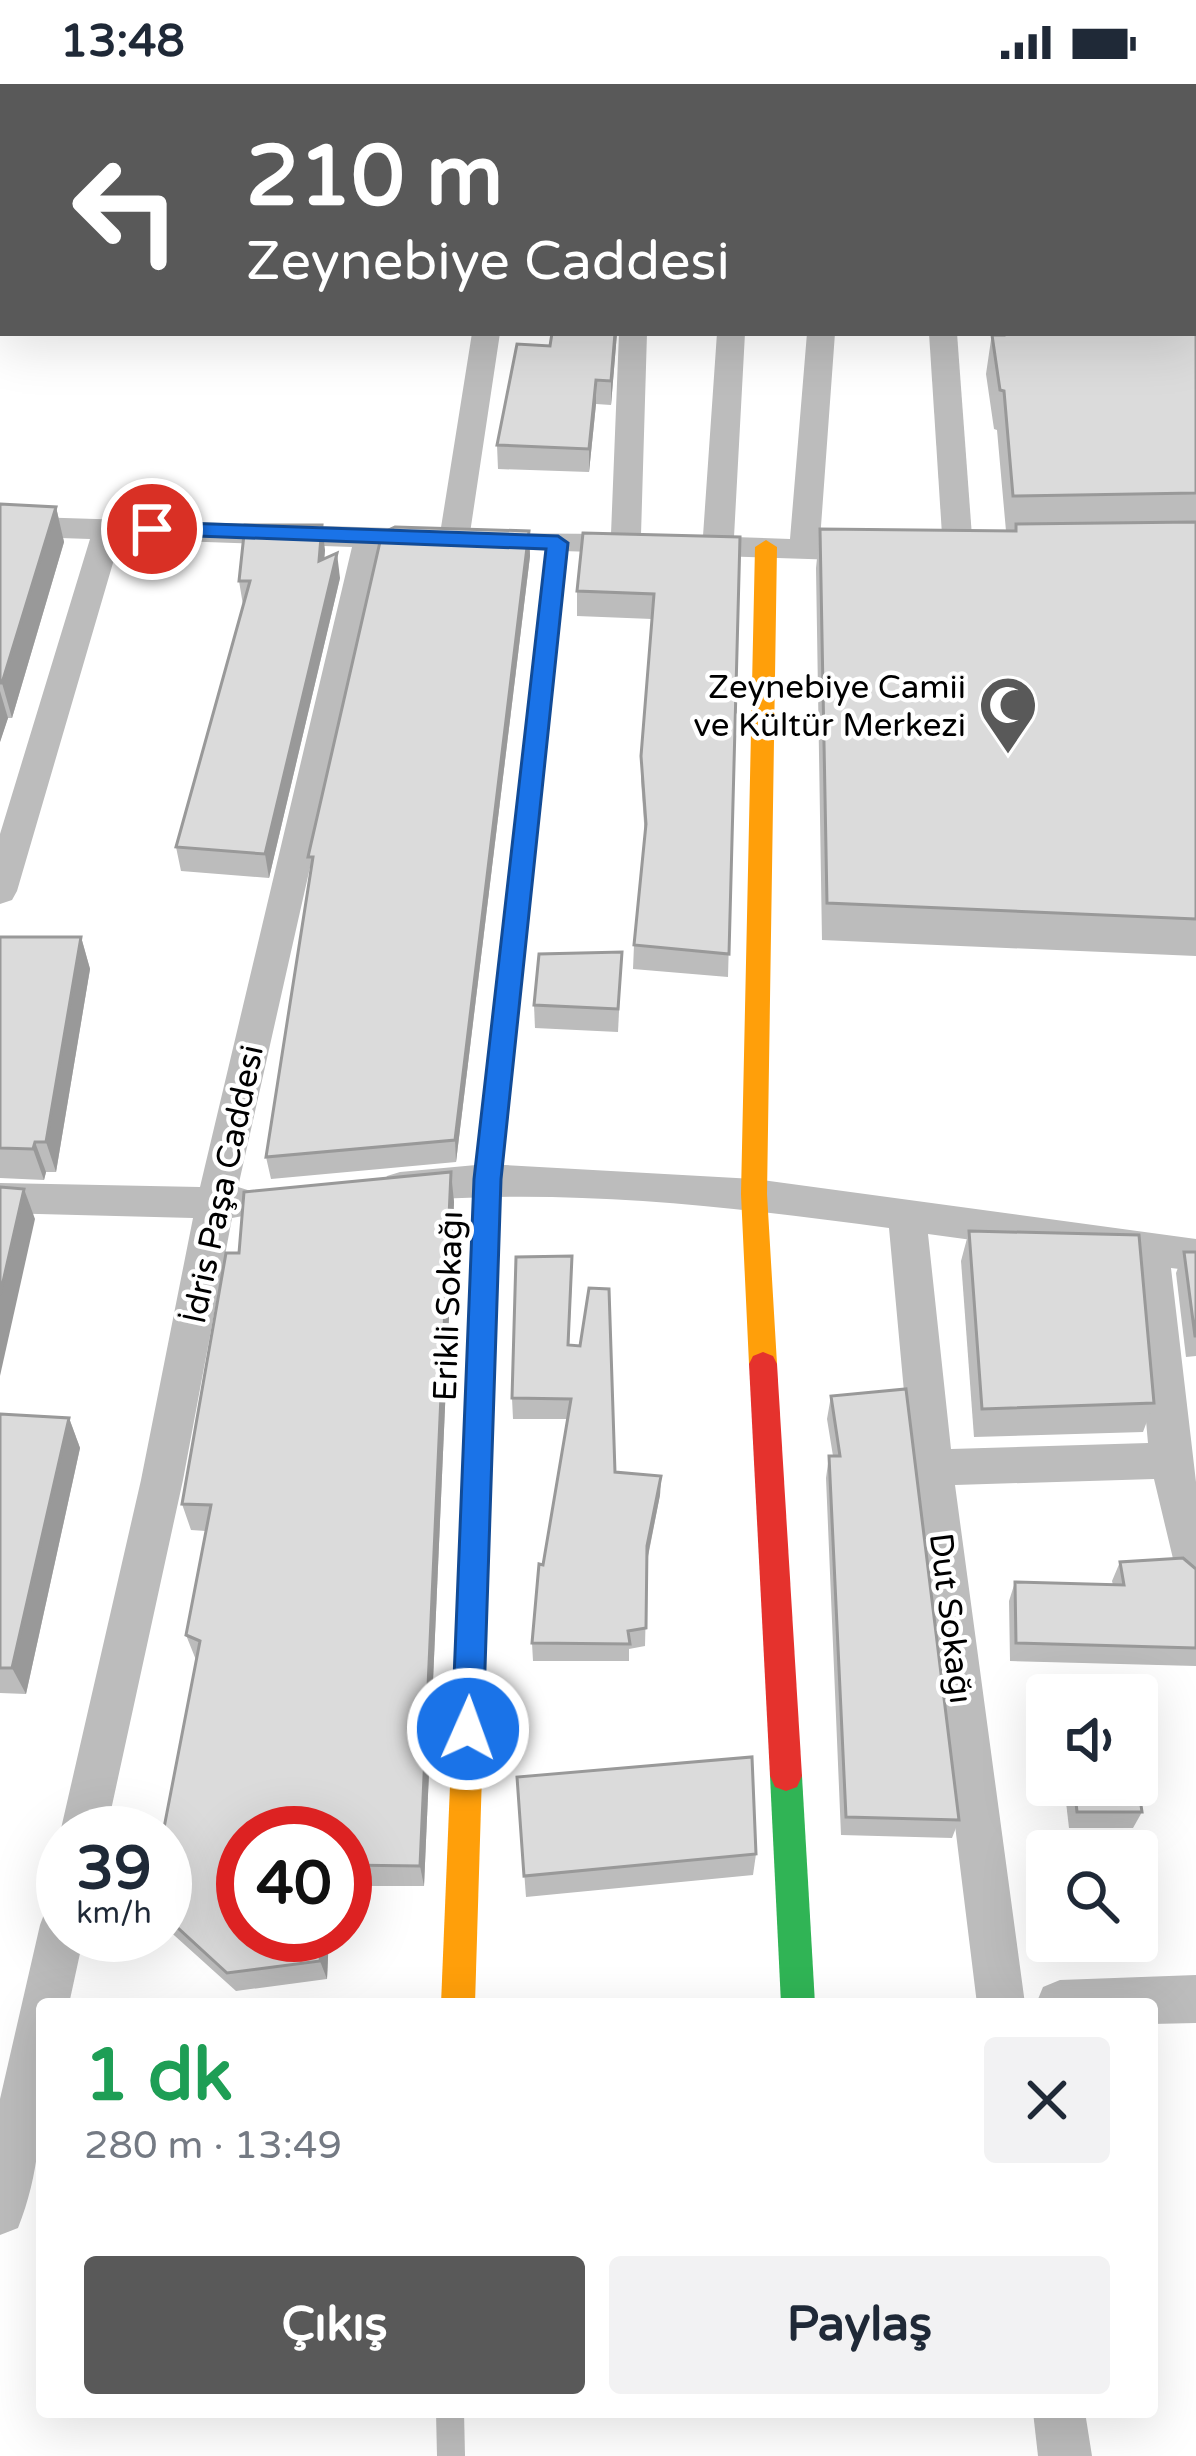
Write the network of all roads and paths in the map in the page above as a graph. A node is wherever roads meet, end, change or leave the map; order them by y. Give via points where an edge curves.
1 (484, 336) edge
2 (633, 336) edge
3 (731, 336) edge
4 (820, 336) edge
5 (943, 336) edge
6 (0, 526) edge
7 (109, 527) junction
8 (369, 537) junction
9 (433, 539) junction
10 (558, 543) junction
11 (626, 544) junction
12 (718, 547) junction
13 (766, 547) junction
14 (804, 549) junction
15 (959, 550) edge
16 (890, 551) edge
17 (0, 891) edge
18 (488, 1179) junction
19 (356, 1192) edge
20 (754, 1194) junction
21 (0, 1198) edge
22 (285, 1198) edge
23 (215, 1205) junction
24 (907, 1218) junction
25 (1150, 1252) junction
26 (1196, 1256) edge
27 (1170, 1460) junction
28 (932, 1468) junction
29 (1196, 1567) edge
30 (89, 1806) edge
31 (55, 1962) edge
32 (46, 1998) edge
33 (458, 1998) edge
34 (798, 1998) edge
35 (1000, 1998) edge
36 (1196, 2000) edge
37 (1158, 2001) edge
38 (36, 2059) edge
39 (0, 2210) edge
40 (450, 2418) edge
41 (1060, 2418) edge
42 (451, 2456) edge
43 (1065, 2456) edge

1 - 9 street
2 - 11 street
3 - 12 street
4 - 14 street
5 - 15 street
6 - 7 street
7 - 8 street
7 - 17 street
8 - 9 street
8 - 23 street, İdris Paşa Caddesi
9 - 10 street
10 - 11 street
10 - 18 street, Erikli Sokağı
11 - 12 street
12 - 13 street
13 - 14 street
13 - 20 street
14 - 16 street
18 - 19 street
18 - 20 street
18 - 33 street, Erikli Sokağı
20 - 24 street
20 - 34 street
21 - 23 street
22 - 23 street
23 - 30 street, İdris Paşa Caddesi
24 - 25 street
24 - 28 street, Dut Sokağı
25 - 26 street
25 - 27 street
27 - 28 street
27 - 29 street
28 - 35 street, Dut Sokağı
31 - 32 street
36 - 37 street
38 - 39 street
40 - 42 lane
41 - 43 street

